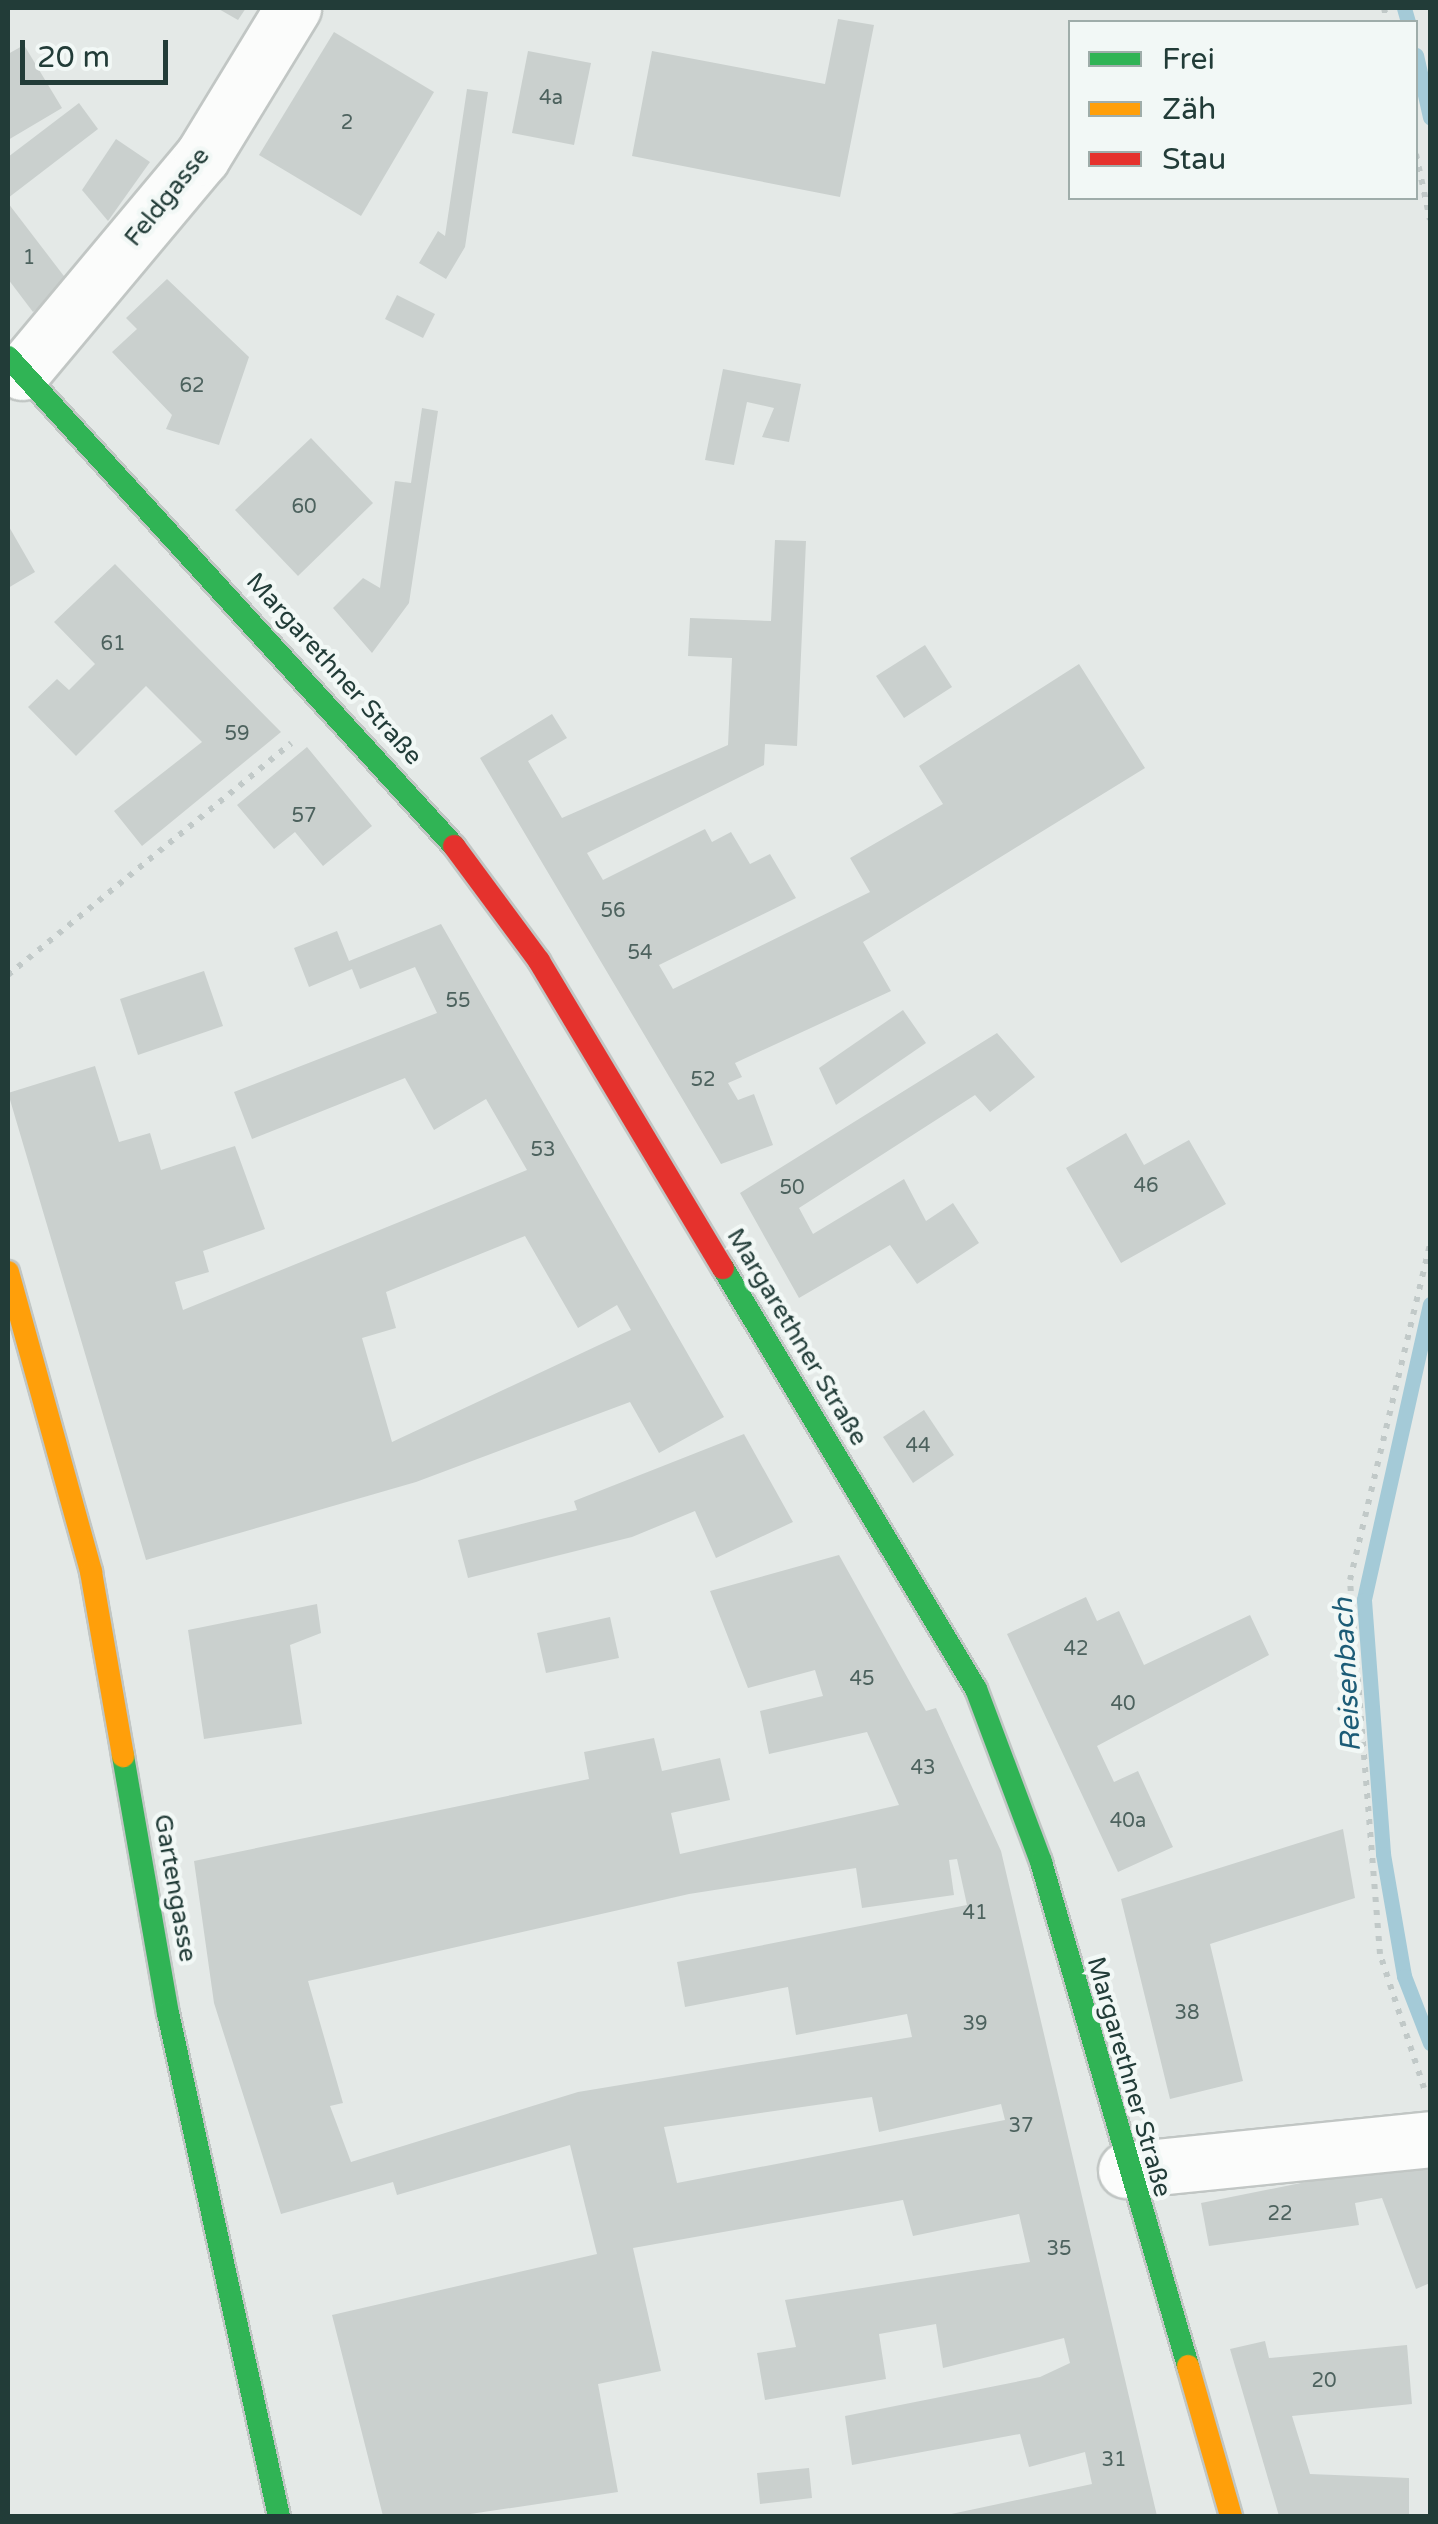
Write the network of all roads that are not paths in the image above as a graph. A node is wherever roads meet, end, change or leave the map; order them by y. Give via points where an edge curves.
1 (293, 8) edge
2 (15, 364) edge
3 (8, 1272) edge
4 (1430, 2139) edge
5 (1126, 2170) junction
6 (279, 2516) edge
7 (1231, 2516) edge

1 - 2 street, Feldgasse via 202,157
2 - 5 main road, Margarethner Straße via 335,708 539,961 976,1689 1035,1845
3 - 6 main road, Gartengasse via 91,1572 168,2012
4 - 5 street
5 - 7 main road, Margarethner Straße

